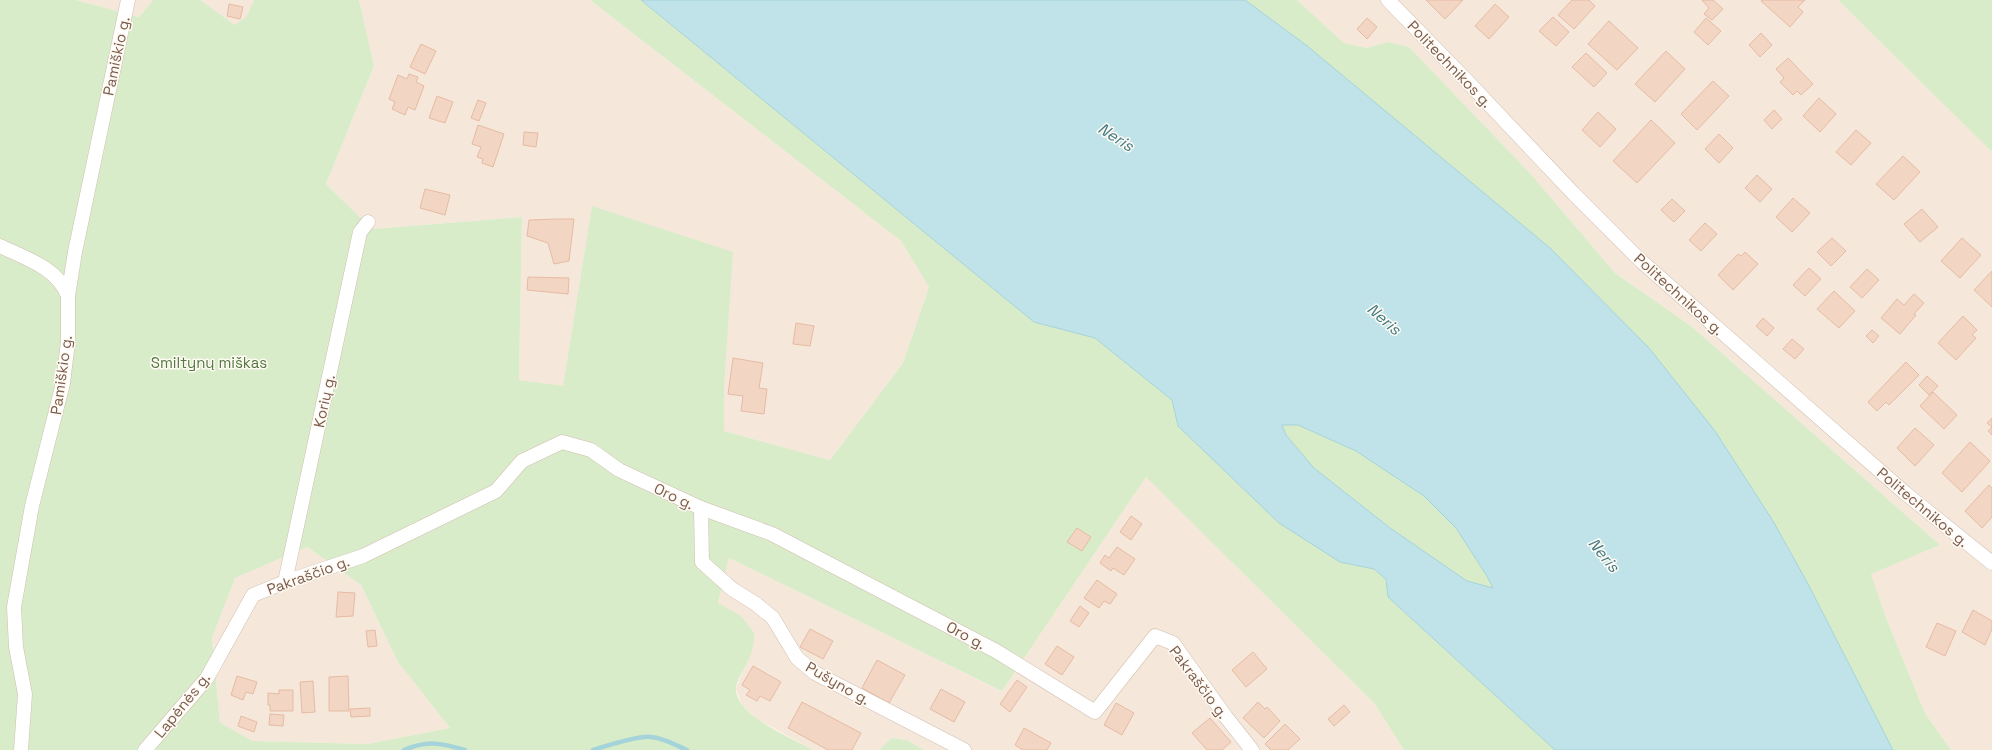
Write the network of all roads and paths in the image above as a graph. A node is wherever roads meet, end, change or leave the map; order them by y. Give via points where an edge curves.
1 (128, 0) edge
2 (1388, 0) edge
3 (368, 222) dead end
4 (0, 246) edge
5 (68, 296) junction
6 (701, 508) junction
7 (363, 556) joint
8 (1992, 563) edge
9 (285, 582) junction
10 (253, 595) joint
11 (996, 651) joint
12 (21, 750) edge
13 (145, 750) edge
14 (964, 750) edge
15 (1252, 750) edge

1 - 5 street, Pamiškio g.
2 - 8 street, Politechnikos g. via 1641,261 1899,488
3 - 9 street, Korių g. via 360,232
4 - 5 street via 52,272 66,288
5 - 12 street, Pamiškio g. via 68,342 63,383 32,506 14,607 16,647 25,694
6 - 7 street, Oro g. via 619,470 591,450 562,442 522,461 496,491
6 - 11 street, Oro g. via 772,534
6 - 14 street, Pušyno g. via 702,562 773,618 797,658 815,673
7 - 9 street, Pakraščio g.
9 - 10 street, Pakraščio g.
10 - 13 street, Lapėnės g. via 206,678
11 - 15 street, Pakraščio g. via 1095,712 1155,636 1173,643

